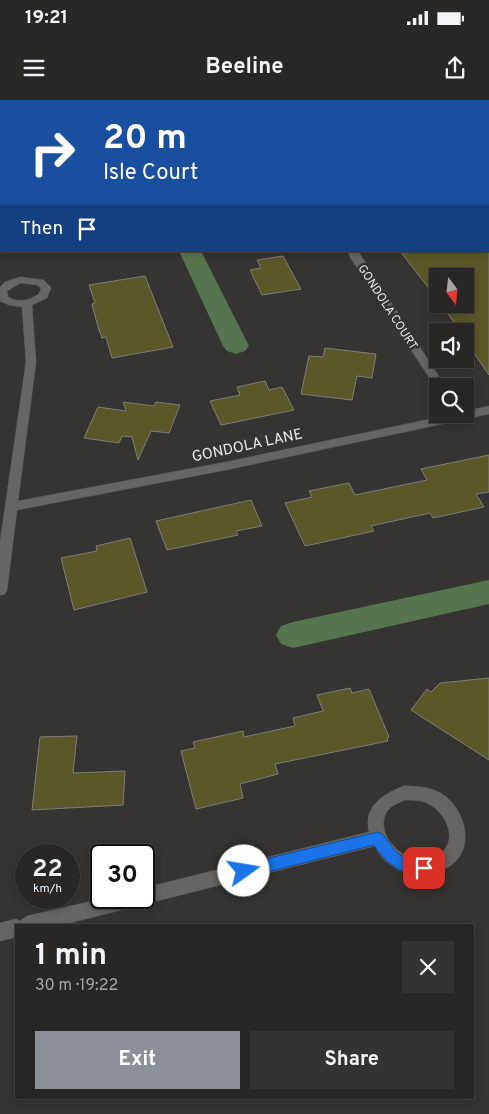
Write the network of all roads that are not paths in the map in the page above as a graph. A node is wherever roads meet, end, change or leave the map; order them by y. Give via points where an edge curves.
1 (354, 252) edge
2 (27, 304) dead end
3 (435, 378) edge
4 (489, 410) edge
5 (474, 412) edge
6 (429, 422) edge
7 (11, 507) junction
8 (0, 590) edge
9 (378, 838) junction
10 (155, 893) edge
11 (93, 909) edge
12 (31, 924) edge
13 (15, 928) edge
14 (0, 932) edge

1 - 3 street, GONDOLA COURT
2 - 7 street via 30,362
4 - 5 street, GONDOLA LANE
6 - 7 street, GONDOLA LANE via 226,466
7 - 8 street
9 - 9 street via 384,850 395,860 424,868 448,858 456,847 458,835 453,816 440,802 429,796 404,793 384,804 378,814 375,826
9 - 10 street
11 - 12 street
13 - 14 street

